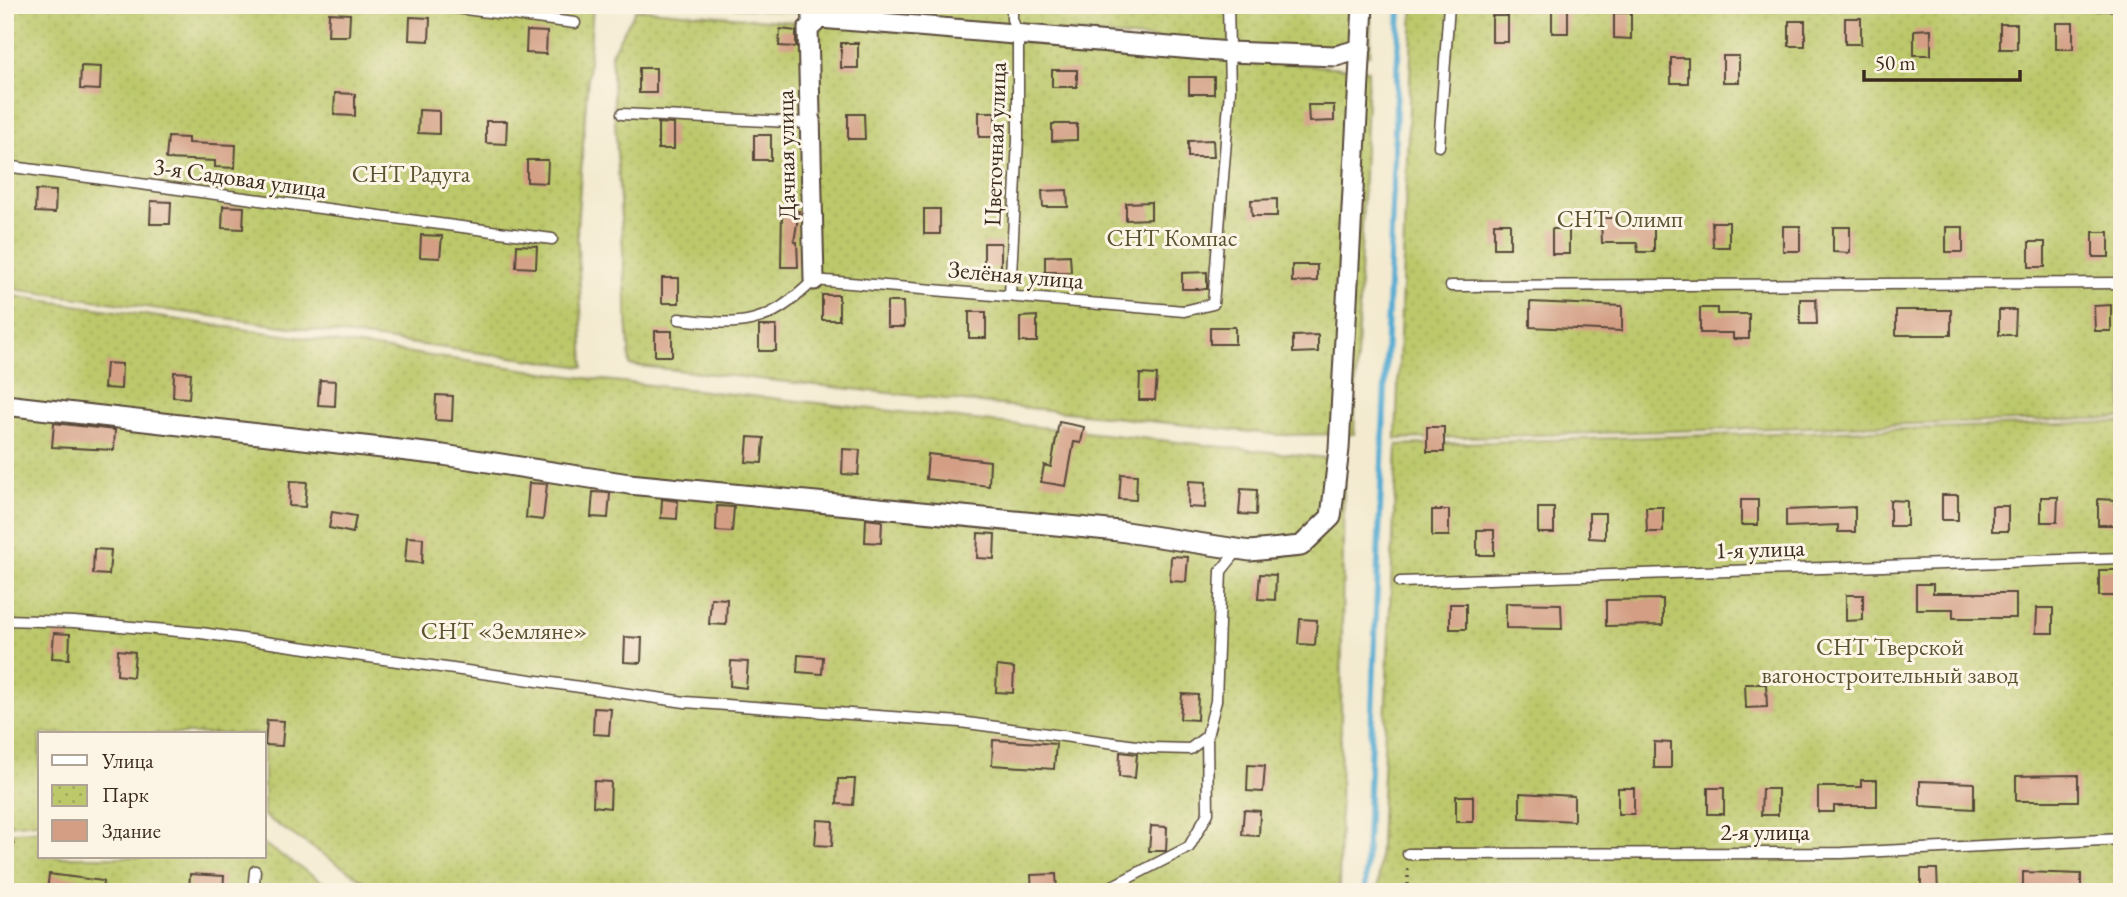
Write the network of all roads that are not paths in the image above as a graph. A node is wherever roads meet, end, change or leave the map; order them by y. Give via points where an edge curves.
1 (433, 5) edge
2 (807, 5) edge
3 (1012, 5) edge
4 (1228, 5) edge
5 (1363, 5) edge
6 (1449, 5) edge
7 (2051, 5) edge
8 (2122, 5) edge
9 (575, 23) dead end
10 (807, 29) junction
11 (1018, 35) junction
12 (1361, 49) junction
13 (1230, 51) junction
14 (622, 114) dead end
15 (809, 123) junction
16 (1439, 146) dead end
17 (5, 166) edge
18 (552, 239) dead end
19 (814, 281) junction
20 (2122, 283) edge
21 (1451, 286) dead end
22 (1010, 295) junction
23 (679, 319) dead end
24 (5, 405) edge
25 (1238, 549) junction
26 (2122, 558) edge
27 (1400, 583) dead end
28 (5, 620) edge
29 (1208, 736) junction
30 (2122, 839) edge
31 (8, 844) dead end
32 (1408, 854) road end
33 (255, 871) dead end
34 (5, 892) edge
35 (253, 892) edge
36 (1101, 892) edge

1 - 9 lane
2 - 10 lane
3 - 11 lane
4 - 13 lane
5 - 12 street
6 - 16 lane
7 - 8 lane
10 - 11 street via 820,19
10 - 15 street, Дачная улица
11 - 13 street
11 - 22 lane, Цветочная улица
12 - 13 street via 1336,56
12 - 25 street via 1339,449 1331,517 1301,546
13 - 22 lane, Зелёная улица via 1213,304 1184,311
14 - 15 lane
15 - 19 street, Дачная улица
17 - 18 lane, 3-я Садовая улица
19 - 22 lane, Зелёная улица
19 - 23 lane via 758,320 723,324
20 - 21 lane
24 - 25 street via 443,455 629,484 1119,531
25 - 29 lane via 1221,571 1216,701
26 - 27 lane, 1-я улица
28 - 29 lane via 201,633 685,702 960,722 1152,748 1190,749
29 - 36 lane via 1208,813 1189,847
30 - 32 lane, 2-я улица via 1842,853
31 - 34 lane
33 - 35 lane

